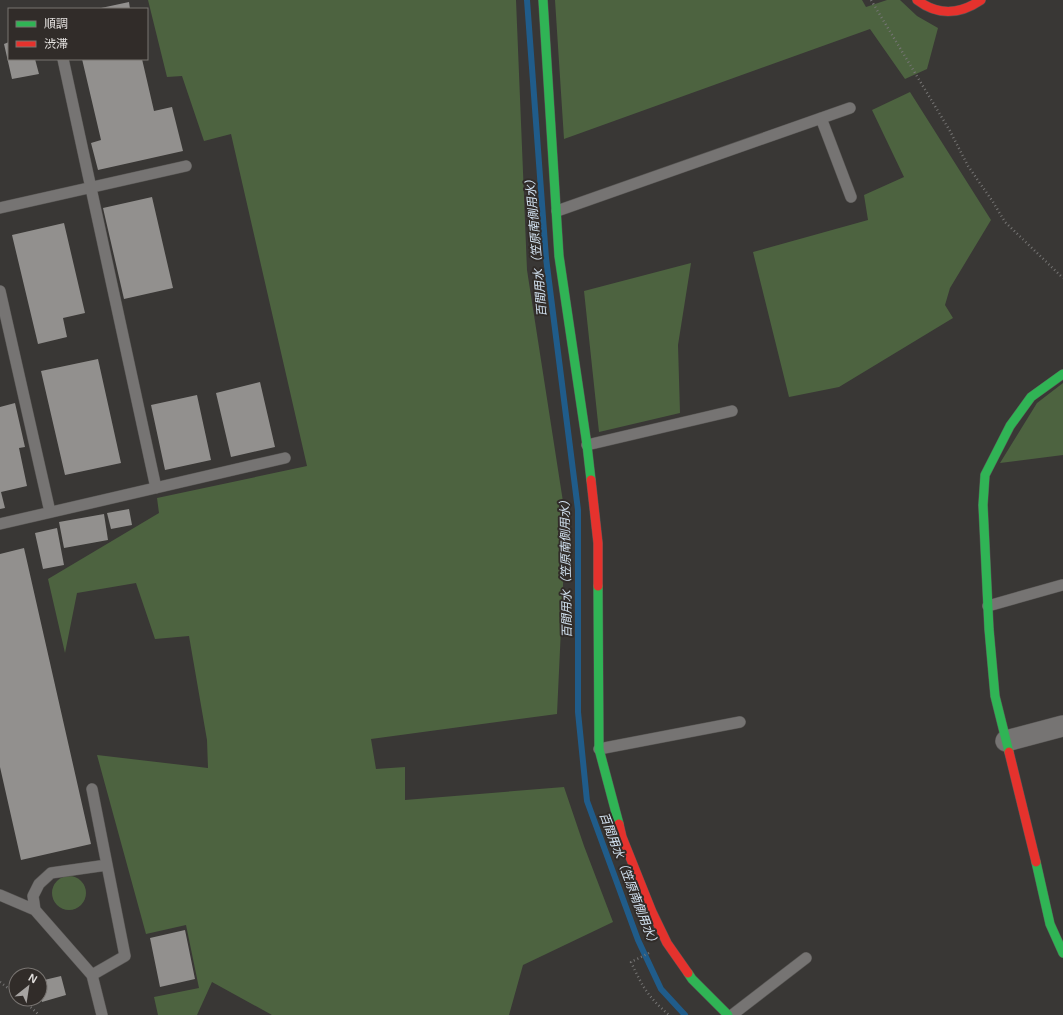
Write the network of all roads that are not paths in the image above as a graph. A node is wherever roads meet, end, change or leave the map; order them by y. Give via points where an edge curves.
1 (543, 0) edge
2 (917, 0) edge
3 (981, 0) edge
4 (63, 60) edge
5 (850, 108) dead end
6 (821, 118) junction
7 (186, 166) dead end
8 (91, 188) junction
9 (850, 197) dead end
10 (0, 208) edge
11 (557, 211) junction
12 (0, 290) edge
13 (1063, 374) edge
14 (732, 411) dead end
15 (587, 445) junction
16 (285, 458) dead end
17 (156, 488) junction
18 (50, 512) junction
19 (0, 524) edge
20 (1062, 586) edge
21 (988, 606) junction
22 (740, 722) dead end
23 (1063, 726) edge
24 (1006, 741) junction
25 (599, 749) junction
26 (92, 789) dead end
27 (107, 865) junction
28 (0, 895) edge
29 (35, 910) junction
30 (1063, 953) edge
31 (806, 958) dead end
32 (92, 975) junction
33 (102, 1015) edge
34 (728, 1015) edge
35 (732, 1015) edge

1 - 11 street
2 - 3 street via 940,12 956,12 973,7
4 - 8 lane
5 - 6 lane
6 - 9 lane
6 - 11 lane
7 - 8 lane
8 - 10 lane
8 - 17 lane
11 - 15 street via 559,256
12 - 18 lane
13 - 21 street via 1032,397 1010,426 985,475 983,506
14 - 15 lane
15 - 25 street via 598,542
16 - 17 lane
17 - 18 lane
18 - 19 lane
20 - 21 lane
21 - 24 street via 995,696
22 - 25 lane
23 - 24 street
24 - 30 street via 1050,924
25 - 34 street via 622,837 667,943 692,979
26 - 27 lane
27 - 29 lane via 51,874 39,884 33,896
27 - 32 lane via 125,956
28 - 29 lane
29 - 32 lane
31 - 35 lane
32 - 33 lane

